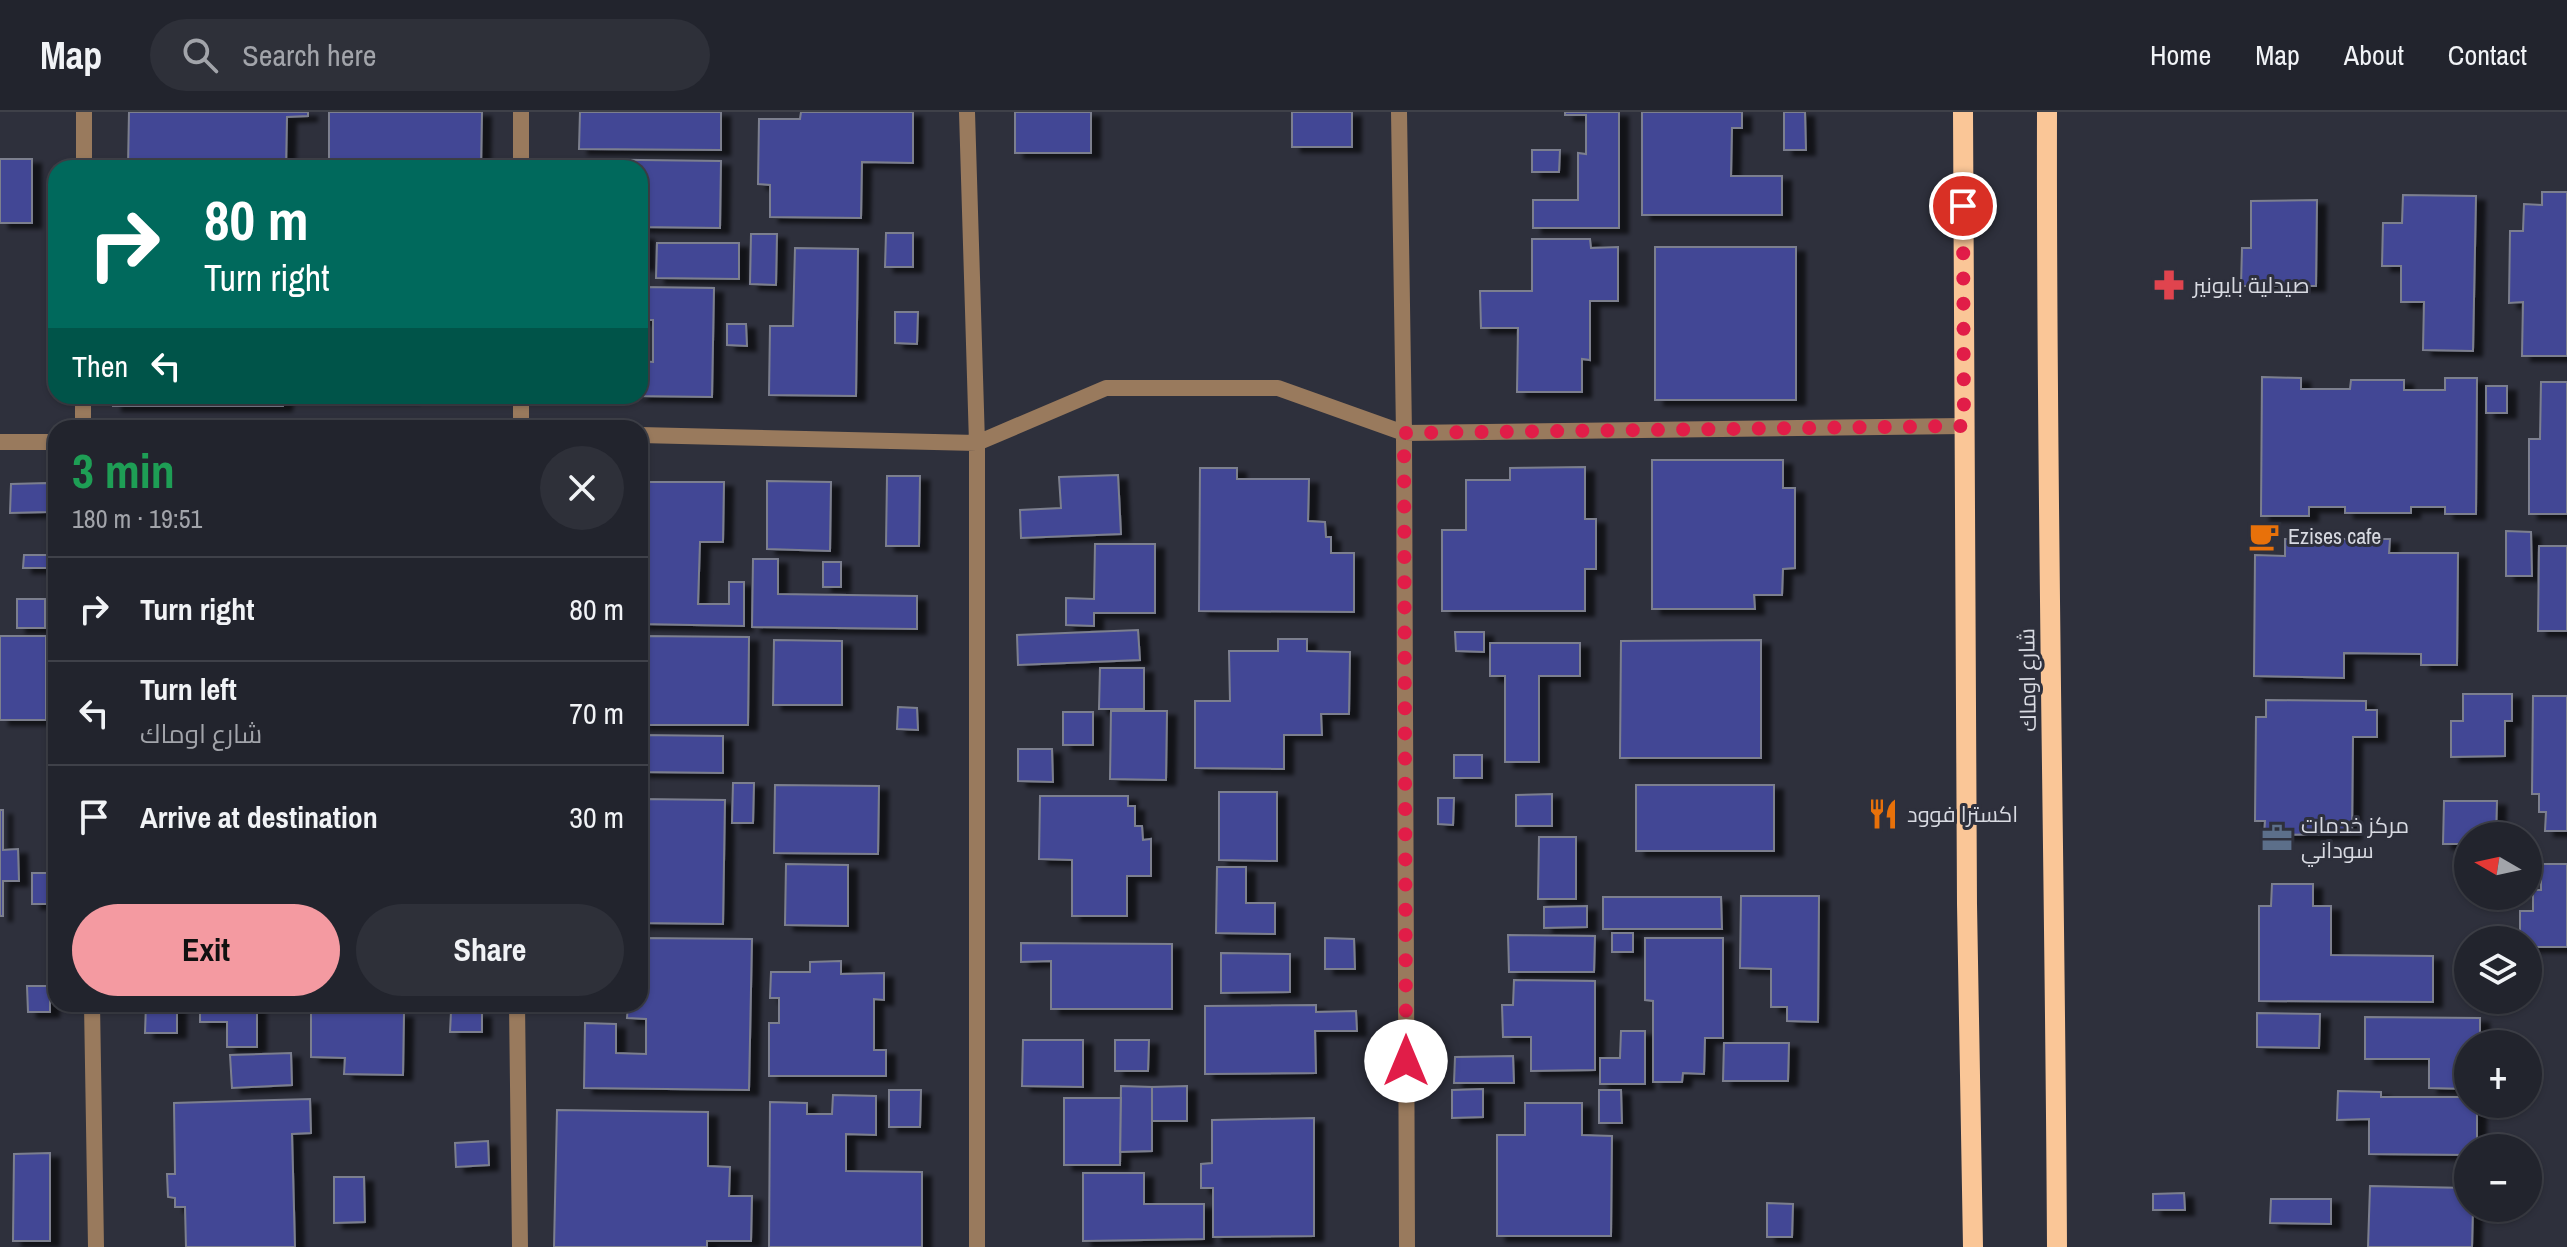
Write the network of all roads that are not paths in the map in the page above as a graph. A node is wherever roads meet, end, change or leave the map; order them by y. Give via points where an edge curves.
1 (84, 112) edge
2 (521, 112) edge
3 (967, 112) edge
4 (1399, 112) edge
5 (1963, 112) edge
6 (2047, 112) edge
7 (84, 160) edge
8 (521, 160) edge
9 (1964, 426) junction
10 (1404, 433) junction
11 (648, 435) edge
12 (0, 442) edge
13 (48, 442) edge
14 (977, 443) junction
15 (92, 1012) edge
16 (517, 1012) edge
17 (96, 1247) edge
18 (520, 1247) edge
19 (977, 1247) edge
20 (1407, 1247) edge
21 (1973, 1247) edge
22 (2057, 1247) edge

1 - 7 street
2 - 8 street
3 - 14 street
4 - 10 street
5 - 9 main road
6 - 22 main road, شارع اوماك
9 - 10 street
9 - 21 main road
10 - 14 street via 1278,388 1106,388
10 - 20 street
11 - 14 street
12 - 13 street
14 - 19 street
15 - 17 street
16 - 18 street

